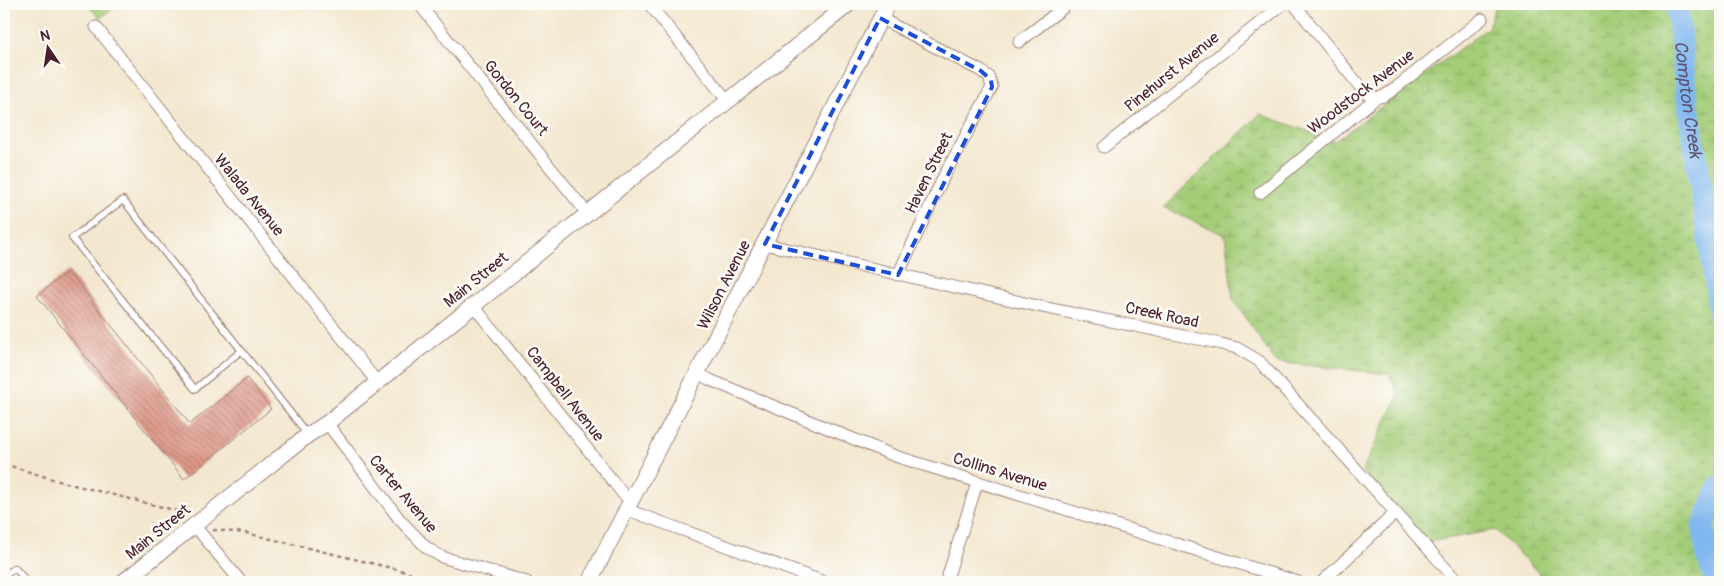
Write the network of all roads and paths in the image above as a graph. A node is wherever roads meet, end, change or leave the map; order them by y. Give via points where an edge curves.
1 (419, 4) edge
2 (649, 4) edge
3 (849, 4) edge
4 (888, 4) edge
5 (1068, 4) edge
6 (1283, 4) edge
7 (1294, 4) edge
8 (880, 18) junction
9 (1482, 19) dead end
10 (96, 27) dead end
11 (1019, 42) dead end
12 (1376, 98) junction
13 (727, 100) junction
14 (1104, 147) dead end
15 (1260, 193) dead end
16 (587, 213) junction
17 (765, 244) junction
18 (898, 275) junction
19 (473, 304) junction
20 (241, 351) junction
21 (698, 373) junction
22 (377, 382) junction
23 (327, 423) junction
24 (308, 434) junction
25 (4, 464) edge
26 (977, 483) junction
27 (630, 506) junction
28 (1395, 513) junction
29 (190, 520) junction
30 (212, 530) dead end
31 (4, 576) edge
32 (27, 582) edge
33 (123, 582) edge
34 (241, 582) edge
35 (433, 582) edge
36 (527, 582) edge
37 (589, 582) edge
38 (824, 582) edge
39 (946, 582) edge
40 (1298, 582) edge
41 (1322, 582) edge
42 (1458, 582) edge

1 - 16 street, Gordon Court
2 - 13 street
3 - 13 street, Main Street
4 - 8 street, Wilson Avenue
5 - 11 street
6 - 14 street, Pinehurst Avenue
7 - 12 street via 1365,93
8 - 17 street, Wilson Avenue
8 - 18 street, Haven Street via 981,70 989,77 992,87 944,176
9 - 12 street, Woodstock Avenue via 1393,90
10 - 22 street, Walada Avenue
12 - 15 street, Woodstock Avenue
13 - 16 street, Main Street
16 - 19 street, Main Street
17 - 18 street, Creek Road
17 - 21 street, Wilson Avenue
18 - 28 street, Creek Road via 1237,348 1259,361
19 - 22 street, Main Street
19 - 27 street, Campbell Avenue
20 - 20 lane via 123,200 72,238 195,389
20 - 24 lane
21 - 26 street, Collins Avenue via 894,456
21 - 27 street, Wilson Avenue
22 - 23 street, Main Street
23 - 24 street, Main Street
23 - 36 street, Carter Avenue via 400,520 427,548 442,557
24 - 29 street, Main Street
25 - 29 path via 178,511
26 - 39 street
26 - 40 street, Collins Avenue
27 - 37 street, Wilson Avenue
27 - 38 street, Campbell Avenue
28 - 41 street
28 - 42 street, Creek Road
29 - 33 street, Main Street
29 - 34 street
30 - 35 path via 246,533 400,570
31 - 32 lane via 15,568

